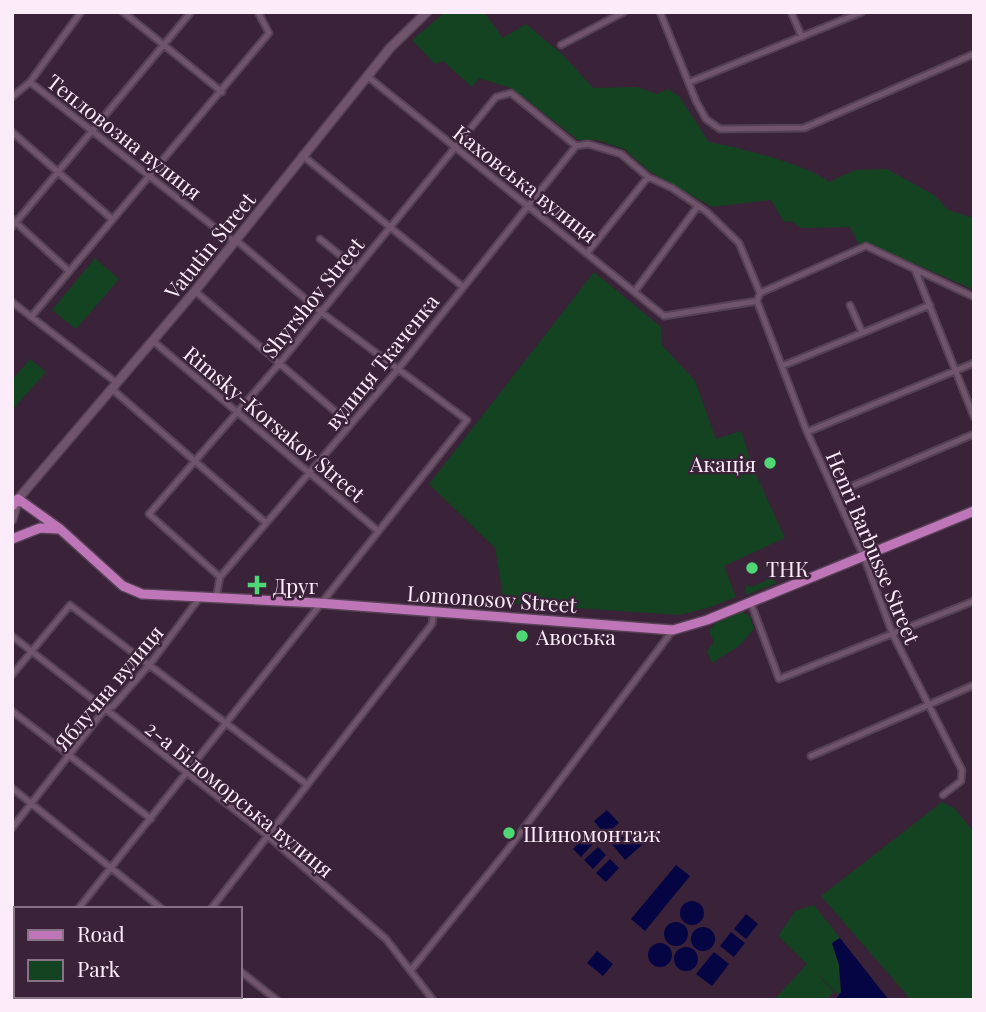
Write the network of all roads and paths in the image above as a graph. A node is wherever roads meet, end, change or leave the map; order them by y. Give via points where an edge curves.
1 (81, 12) edge
2 (123, 12) edge
3 (191, 12) edge
4 (258, 12) edge
5 (426, 12) edge
6 (624, 12) edge
7 (660, 12) edge
8 (791, 12) edge
9 (862, 12) edge
10 (802, 37) junction
11 (164, 45) junction
12 (561, 45) dead end
13 (974, 54) edge
14 (367, 76) junction
15 (30, 82) junction
16 (690, 82) junction
17 (222, 92) junction
18 (12, 97) edge
19 (93, 130) junction
20 (12, 132) edge
21 (576, 146) junction
22 (456, 148) junction
23 (302, 155) junction
24 (59, 174) junction
25 (148, 175) junction
26 (648, 177) junction
27 (528, 204) junction
28 (698, 206) junction
29 (112, 219) junction
30 (13, 223) edge
31 (389, 229) junction
32 (320, 239) dead end
33 (237, 241) junction
34 (588, 252) junction
35 (356, 268) junction
36 (69, 271) junction
37 (916, 272) junction
38 (462, 286) junction
39 (195, 291) junction
40 (635, 291) junction
41 (760, 293) junction
42 (974, 298) edge
43 (757, 301) junction
44 (12, 302) edge
45 (850, 305) dead end
46 (930, 305) junction
47 (321, 312) junction
48 (31, 317) junction
49 (862, 332) junction
50 (153, 341) junction
51 (974, 363) edge
52 (279, 364) junction
53 (782, 366) junction
54 (399, 368) junction
55 (956, 371) junction
56 (115, 386) junction
57 (237, 412) junction
58 (974, 417) edge
59 (350, 424) junction
60 (807, 432) junction
61 (974, 434) edge
62 (196, 459) junction
63 (309, 473) junction
64 (836, 494) junction
65 (15, 502) edge
66 (974, 512) edge
67 (12, 520) edge
68 (266, 523) junction
69 (60, 529) junction
70 (377, 530) junction
71 (12, 539) edge
72 (864, 557) junction
73 (220, 576) junction
74 (200, 597) junction
75 (216, 598) junction
76 (974, 601) edge
77 (750, 602) junction
78 (318, 603) junction
79 (434, 611) junction
80 (673, 630) junction
81 (893, 635) junction
82 (12, 636) edge
83 (33, 652) junction
84 (150, 664) junction
85 (12, 675) edge
86 (974, 685) edge
87 (929, 704) junction
88 (105, 709) junction
89 (12, 711) edge
90 (226, 720) junction
91 (68, 754) junction
92 (811, 756) dead end
93 (187, 774) junction
94 (306, 783) junction
95 (12, 788) edge
96 (943, 794) dead end
97 (31, 803) junction
98 (151, 819) junction
99 (12, 828) edge
100 (268, 836) junction
101 (112, 868) junction
102 (80, 907) edge
103 (160, 907) edge
104 (213, 907) edge
105 (411, 970) junction
106 (242, 973) edge
107 (268, 997) edge
108 (277, 1000) edge
109 (433, 1000) edge

1 - 15 street
2 - 11 street
3 - 11 street
4 - 17 street via 269,33
5 - 14 street, Vatutin Street
6 - 12 street
7 - 16 street
8 - 10 street
9 - 10 street
10 - 16 street
11 - 17 street
11 - 19 street
13 - 16 street via 804,128 720,129 706,119
14 - 22 street, Каховська вулиця
14 - 23 street, Vatutin Street
15 - 18 street
15 - 19 street, Тепловозна вулиця
17 - 25 street
19 - 24 street
19 - 25 street, Тепловозна вулиця
20 - 24 street
21 - 22 street, Shyrshov Street via 511,93 496,97
21 - 26 street via 588,144 621,154
21 - 27 street, вулиця Ткаченка
22 - 27 street, Каховська вулиця
22 - 31 street, Shyrshov Street
23 - 31 street
23 - 33 street, Vatutin Street
24 - 29 street
24 - 30 street
25 - 29 street
25 - 33 street, Тепловозна вулиця
26 - 28 street
26 - 34 street
27 - 34 street, Каховська вулиця
27 - 38 street, вулиця Ткаченка
28 - 40 street
28 - 41 street via 738,243
29 - 36 street
30 - 36 street
31 - 35 street, Shyrshov Street
31 - 38 street
32 - 35 street
33 - 39 street, Vatutin Street
33 - 47 street, Тепловозна вулиця
34 - 40 street, Каховська вулиця
35 - 47 street, Shyrshov Street
36 - 48 street
37 - 41 street via 866,246
37 - 42 street
37 - 46 street
38 - 54 street, вулиця Ткаченка
39 - 50 street, Vatutin Street
39 - 52 street
40 - 43 street, Каховська вулиця via 664,316
41 - 43 street
43 - 53 street, Henri Barbusse Street
44 - 48 street
45 - 49 street
46 - 49 street
46 - 55 street
47 - 52 street, Shyrshov Street
47 - 54 street, Тепловозна вулиця
48 - 56 street
49 - 53 street
50 - 56 street, Vatutin Street
50 - 57 street, Rimsky-Korsakov Street
51 - 55 street
52 - 57 street, Shyrshov Street
52 - 59 street
53 - 60 street, Henri Barbusse Street
54 - 59 street, вулиця Ткаченка
54 - 70 street, Тепловозна вулиця via 467,420
55 - 58 street
55 - 60 street
56 - 62 street
56 - 65 street, Vatutin Street
57 - 62 street, Shyrshov Street
57 - 63 street, Rimsky-Korsakov Street
59 - 63 street, вулиця Ткаченка
60 - 64 street, Henri Barbusse Street
61 - 64 street
62 - 68 street
62 - 73 street, Shyrshov Street via 149,514
63 - 68 street, вулиця Ткаченка
63 - 70 street, Rimsky-Korsakov Street
64 - 72 street, Henri Barbusse Street
65 - 67 street, Vatutin Street
65 - 69 main road, Lomonosov Street
66 - 72 main road, Lomonosov Street
68 - 73 street, вулиця Ткаченка
69 - 71 main road via 40,528
69 - 74 main road, Lomonosov Street via 132,591
70 - 78 street
72 - 77 main road, Lomonosov Street
72 - 81 street, Henri Barbusse Street
73 - 75 street
74 - 75 main road, Lomonosov Street
74 - 84 street, Яблучна вулиця
75 - 78 main road, Lomonosov Street
76 - 81 street
77 - 80 main road, Lomonosov Street
77 - 81 street via 779,679
78 - 79 main road, Lomonosov Street
78 - 90 street
79 - 80 main road, Lomonosov Street
79 - 94 street via 432,624
80 - 105 street
81 - 87 street, Henri Barbusse Street
82 - 83 street, 2-а Біломорська вулиця
83 - 84 street via 70,605
83 - 85 street
83 - 88 street, 2-а Біломорська вулиця
84 - 88 street, Яблучна вулиця via 113,706
84 - 90 street
86 - 87 street
87 - 92 street
87 - 96 street, Henri Barbusse Street via 962,770 961,781
88 - 91 street, Яблучна вулиця
88 - 93 street, 2-а Біломорська вулиця
89 - 91 street
90 - 93 street
90 - 94 street
91 - 97 street, Яблучна вулиця
91 - 98 street
93 - 98 street
93 - 100 street, 2-а Біломорська вулиця
94 - 100 street
95 - 97 street
97 - 99 street, Яблучна вулиця
97 - 101 street
98 - 101 street
100 - 104 street
100 - 105 street, 2-а Біломорська вулиця via 386,939
101 - 102 street
101 - 103 street
105 - 109 street, 2-а Біломорська вулиця
106 - 107 street
107 - 108 street

